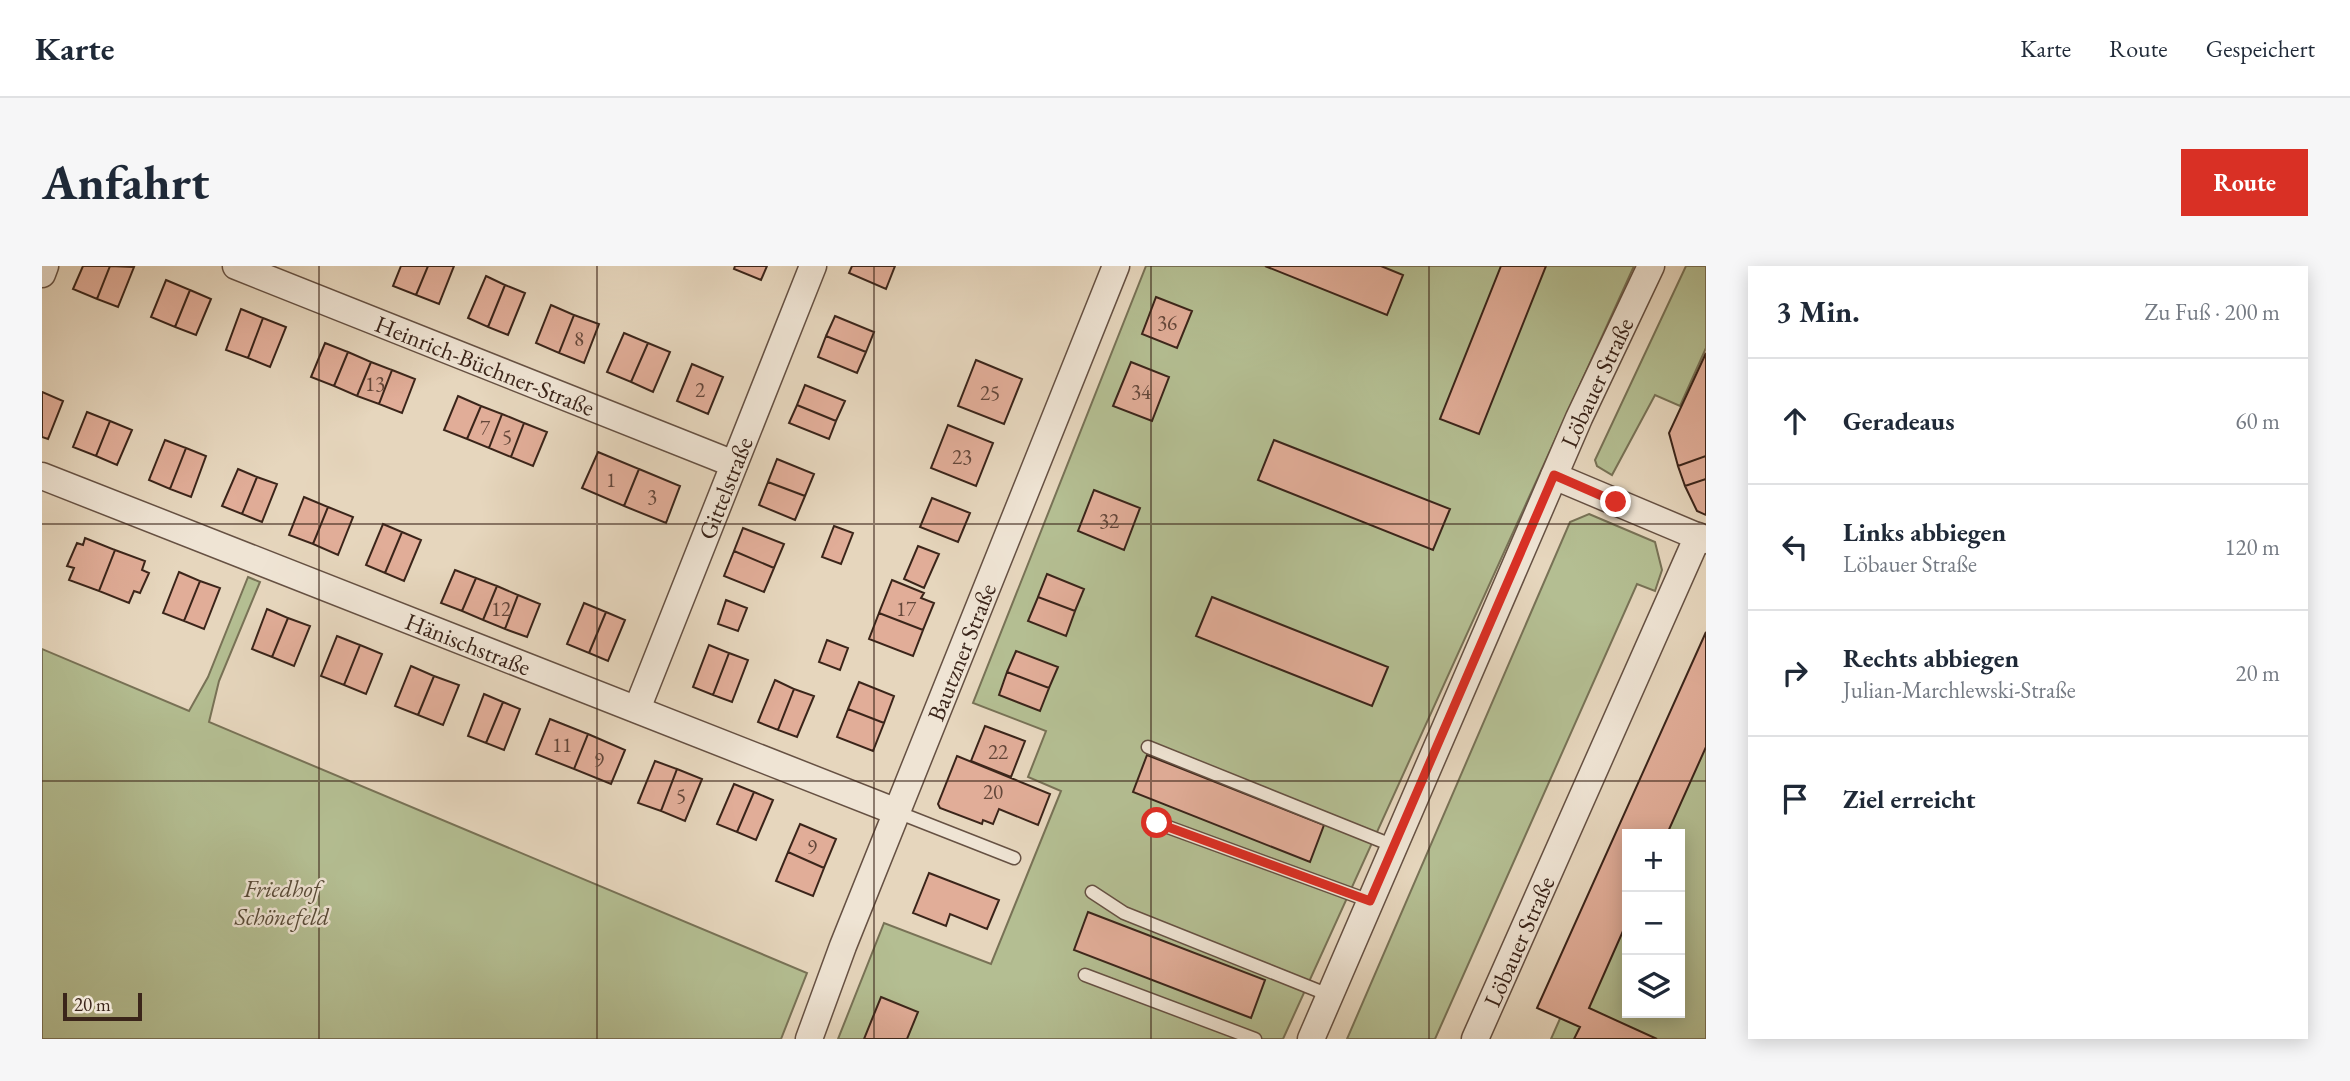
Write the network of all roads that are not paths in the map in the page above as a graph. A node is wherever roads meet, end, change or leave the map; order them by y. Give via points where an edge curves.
1 (45, 266) edge
2 (236, 266) edge
3 (813, 266) edge
4 (1116, 266) edge
5 (1651, 266) edge
6 (42, 274) edge
7 (734, 464) junction
8 (1554, 475) junction
9 (42, 476) edge
10 (1702, 538) edge
11 (637, 709) junction
12 (1148, 747) dead end
13 (897, 812) junction
14 (1157, 823) dead end
15 (1394, 846) junction
16 (1014, 858) dead end
17 (1092, 892) dead end
18 (1370, 901) junction
19 (1085, 975) dead end
20 (1329, 995) junction
21 (1483, 1037) edge
22 (809, 1039) edge
23 (1255, 1039) edge
24 (1311, 1039) edge

1 - 6 street
2 - 7 street, Heinrich-Büchner-Straße
3 - 7 street, Gittelstraße
4 - 13 street, Bautzner Straße
5 - 8 street, Löbauer Straße
7 - 11 street, Gittelstraße
8 - 10 street
8 - 15 street, Löbauer Straße
9 - 11 street, Hänischstraße
10 - 21 street, Löbauer Straße
11 - 13 street, Hänischstraße
12 - 15 lane
13 - 16 lane
13 - 22 street, Bautzner Straße
14 - 18 lane
15 - 18 street, Löbauer Straße
17 - 20 lane via 1124,913
18 - 20 street, Löbauer Straße
19 - 23 lane
20 - 24 street, Löbauer Straße

